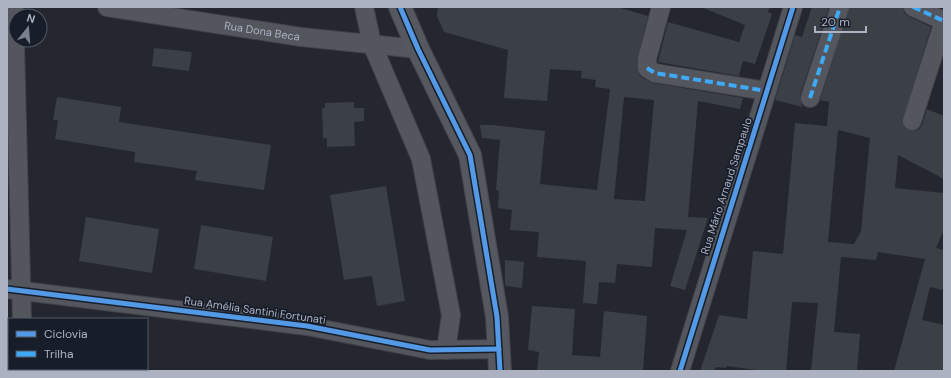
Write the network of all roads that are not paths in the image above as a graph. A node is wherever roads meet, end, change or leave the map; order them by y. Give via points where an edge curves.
1 (14, 7) edge
2 (107, 7) edge
3 (364, 7) edge
4 (400, 7) edge
5 (661, 7) edge
6 (793, 7) edge
7 (840, 7) edge
8 (913, 7) edge
9 (944, 21) edge
10 (372, 44) junction
11 (418, 49) junction
12 (767, 91) junction
13 (810, 98) dead end
14 (912, 122) dead end
15 (14, 290) edge
16 (22, 318) edge
17 (499, 349) junction
18 (446, 350) junction
19 (500, 371) edge
20 (680, 371) edge

1 - 15 street
2 - 10 street, Rua Dona Beca via 301,37
3 - 10 street
4 - 11 main road
5 - 12 street via 647,59 648,68 655,73
6 - 12 street, Rua Mário Arnaud Sampaulo
7 - 13 street
8 - 9 street
9 - 14 street
10 - 11 street, Rua Dona Beca
10 - 18 street via 421,159 451,315
11 - 17 main road via 470,155 497,317
12 - 20 street, Rua Mário Arnaud Sampaulo
15 - 16 street
15 - 18 street, Rua Amélia Santini Fortunati via 307,326 430,350
17 - 18 street, Rua Amélia Santini Fortunati
17 - 19 main road

